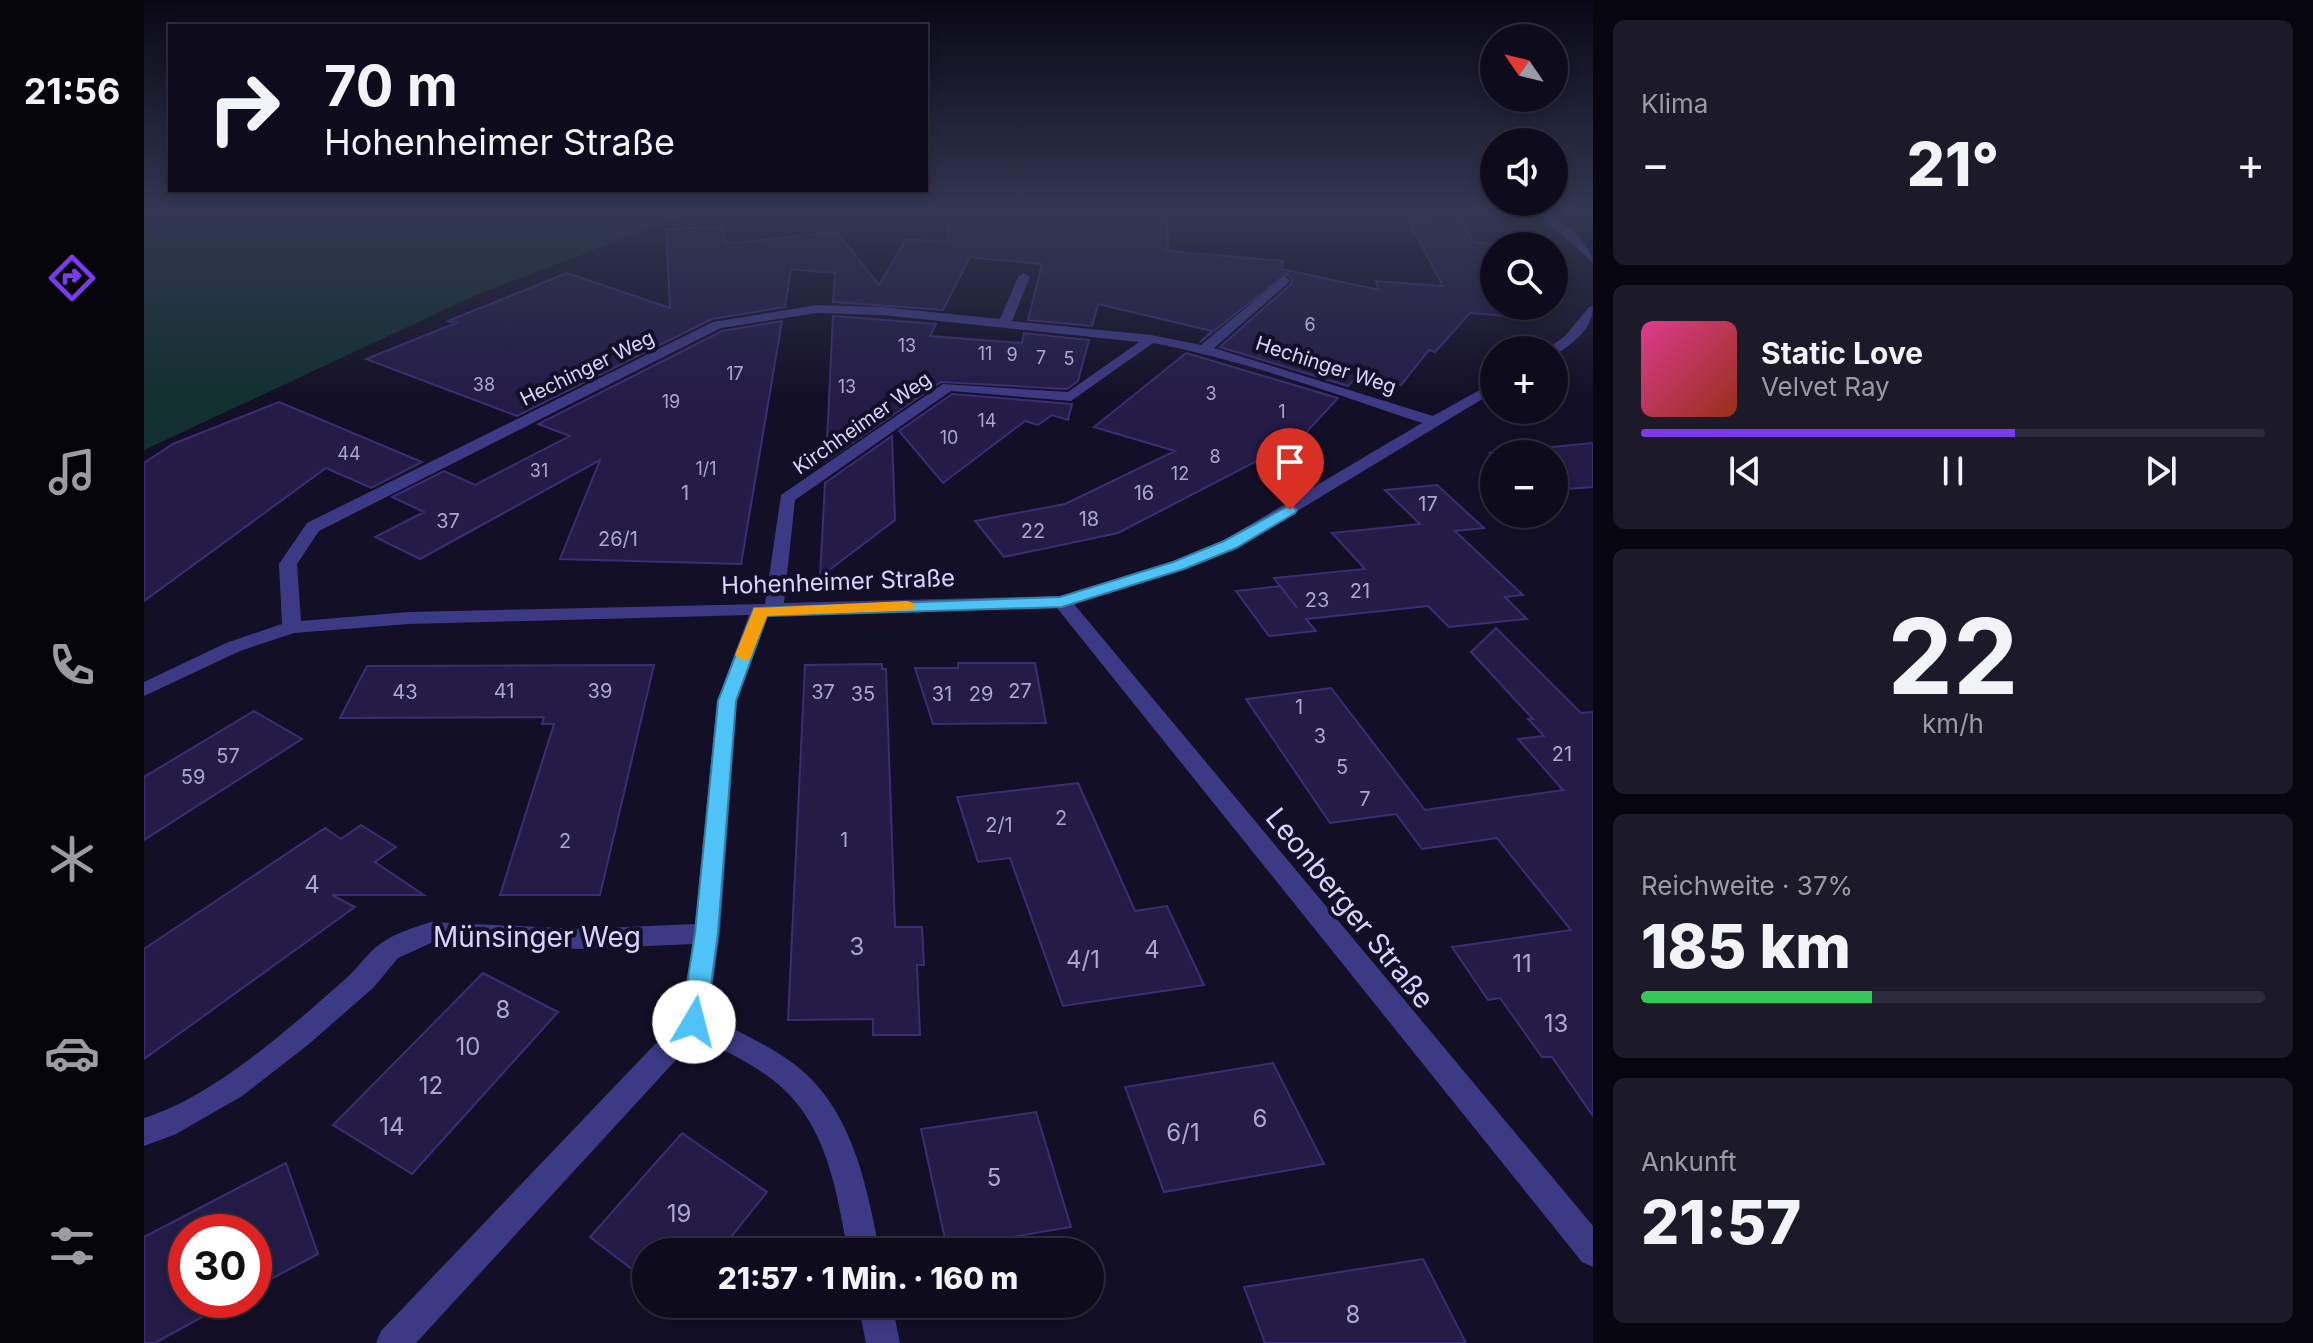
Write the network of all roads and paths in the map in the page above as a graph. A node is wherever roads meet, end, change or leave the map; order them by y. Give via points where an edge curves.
1 (1024, 277) dead end
2 (1284, 280) dead end
3 (1593, 310) edge
4 (1004, 324) junction
5 (1151, 339) junction
6 (1568, 340) edge
7 (1204, 349) junction
8 (1480, 395) edge
9 (1435, 422) junction
10 (1062, 602) junction
11 (767, 611) junction
12 (292, 627) junction
13 (144, 690) edge
14 (707, 933) junction
15 (694, 1022) junction
16 (144, 1132) edge
17 (861, 1238) edge
18 (1593, 1251) edge
19 (878, 1318) edge
20 (393, 1343) edge
21 (883, 1343) edge

1 - 4 street
2 - 7 street, Hechinger Weg
3 - 6 street
4 - 5 street, Hechinger Weg
4 - 12 street, Hechinger Weg via 817,309 718,325 313,527 288,564
5 - 7 street, Hechinger Weg
5 - 11 street, Kirchheimer Weg via 1071,397 948,387 787,498
7 - 9 street, Hechinger Weg
8 - 9 street, Hohenheimer Straße
9 - 10 street, Hohenheimer Straße via 1230,544
10 - 11 street, Hohenheimer Straße
10 - 18 street, Leonberger Straße
11 - 12 street, Hohenheimer Straße via 409,618
11 - 14 street via 727,701
12 - 13 street, Hohenheimer Straße via 233,647
14 - 15 street
14 - 16 street, Münsinger Weg via 581,939 431,932 389,951 365,979 232,1087
15 - 17 street via 790,1076 822,1109 845,1162
15 - 20 street
19 - 21 street

